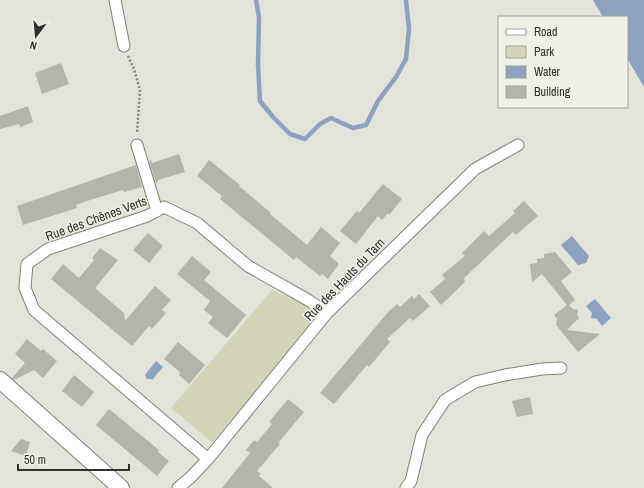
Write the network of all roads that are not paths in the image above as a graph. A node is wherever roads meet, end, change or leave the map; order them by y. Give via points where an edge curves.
1 (115, 0) edge
2 (124, 46) road end
3 (137, 145) road end
4 (518, 145) dead end
5 (157, 210) junction
6 (327, 313) junction
7 (561, 368) dead end
8 (0, 380) edge
9 (208, 459) junction
10 (121, 488) edge
11 (178, 488) edge
12 (406, 488) edge

1 - 2 street
3 - 5 street
4 - 6 street, Rue des Hauts du Tarn via 475,169
5 - 6 street, Rue des Chênes Verts via 164,207 197,223 248,266
5 - 9 street, Rue des Chênes Verts via 147,216 48,249 26,264 25,288 34,310
6 - 9 street, Rue des Hauts du Tarn
7 - 12 street via 505,375 475,382 445,400 422,435 411,481
8 - 10 street
9 - 11 street, Rue des Hauts du Tarn

